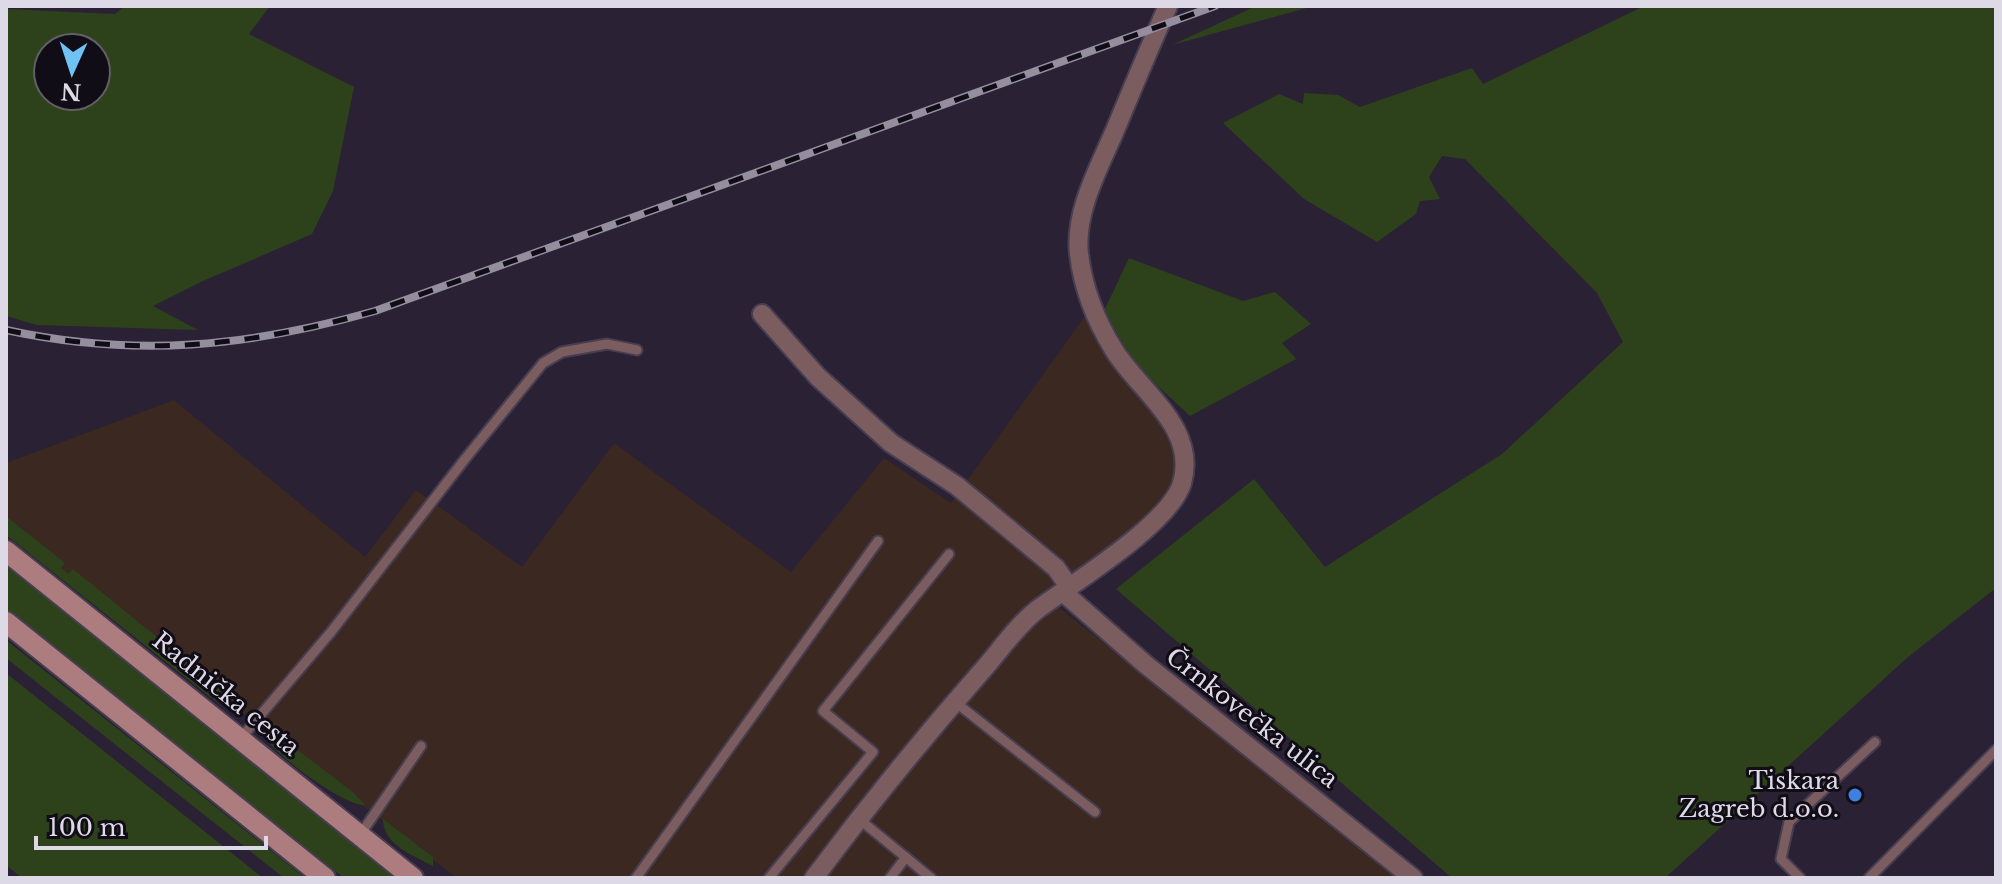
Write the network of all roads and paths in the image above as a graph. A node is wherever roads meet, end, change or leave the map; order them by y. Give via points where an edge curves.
1 (1168, 6) edge
2 (762, 314) dead end
3 (637, 350) dead end
4 (878, 541) dead end
5 (6, 551) edge
6 (949, 554) dead end
7 (1067, 590) junction
8 (6, 622) edge
9 (955, 702) junction
10 (241, 738) junction
11 (1875, 742) dead end
12 (421, 746) dead end
13 (1996, 750) edge
14 (1095, 812) dead end
15 (859, 819) junction
16 (360, 835) junction
17 (906, 857) junction
18 (325, 878) edge
19 (413, 878) edge
20 (636, 878) edge
21 (769, 878) edge
22 (814, 878) edge
23 (890, 878) edge
24 (931, 878) edge
25 (1413, 878) edge
26 (1800, 878) edge
27 (1869, 878) edge

1 - 7 street via 1085,204 1078,252 1097,320 1179,435 1181,486 1150,525
2 - 7 street, Črnkovečka ulica via 818,377 881,434 957,486 1056,568
3 - 10 lane via 607,344 562,352 543,363
4 - 20 lane
5 - 10 main road, Radnička cesta
6 - 21 lane via 823,711 873,752
7 - 9 street via 1036,611
7 - 25 street, Črnkovečka ulica via 1145,664
8 - 18 main road
9 - 14 lane
9 - 15 street
10 - 16 main road, Radnička cesta
11 - 26 lane via 1789,822 1781,859
12 - 16 lane
13 - 27 lane
15 - 17 lane
15 - 22 street
16 - 19 main road, Radnička cesta
17 - 23 lane
17 - 24 lane

